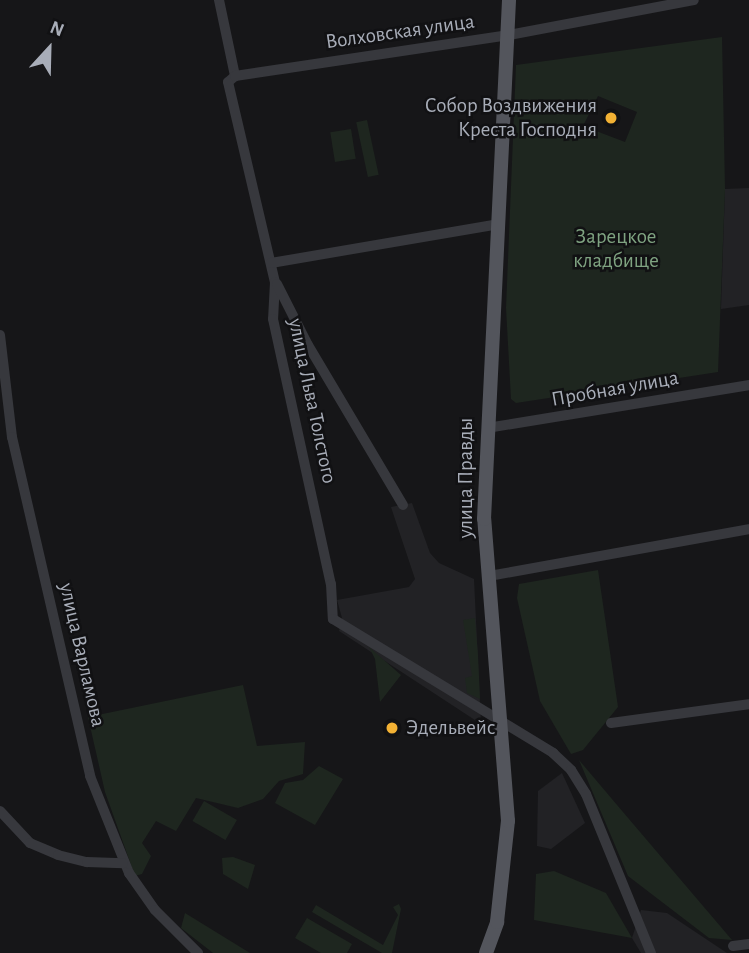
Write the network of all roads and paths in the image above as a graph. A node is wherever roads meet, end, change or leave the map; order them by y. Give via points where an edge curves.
1 (219, 0) edge
2 (509, 0) edge
3 (694, 0) edge
4 (509, 35) junction
5 (234, 76) junction
6 (498, 224) junction
7 (271, 262) junction
8 (275, 282) junction
9 (0, 335) edge
10 (749, 385) edge
11 (487, 428) junction
12 (403, 505) dead end
13 (749, 529) edge
14 (489, 576) junction
15 (749, 704) edge
16 (503, 721) junction
17 (611, 723) dead end
18 (0, 811) edge
19 (123, 863) junction
20 (749, 944) edge
21 (733, 946) dead end
22 (198, 953) edge
23 (486, 953) edge
24 (651, 953) edge

1 - 5 street, улица Льва Толстого
2 - 4 main road, улица Правды
3 - 4 street, Волховская улица
4 - 5 street, Волховская улица
4 - 6 main road, улица Правды
5 - 7 street, улица Льва Толстого via 228,82
6 - 7 street
6 - 11 main road, улица Правды
7 - 8 street, улица Льва Толстого
8 - 12 street
8 - 16 street, улица Льва Толстого via 273,319 331,584 333,619
9 - 19 street, улица Варламова via 12,437 90,776
10 - 11 street, Пробная улица
11 - 14 main road, улица Правды via 484,519
13 - 14 street
14 - 16 main road, улица Правды
15 - 17 street
16 - 23 main road, улица Правды via 508,821 497,922
16 - 24 street, улица Льва Толстого via 553,752 572,770
18 - 19 street via 30,843 70,859
19 - 22 street, улица Варламова via 155,910
20 - 21 street

